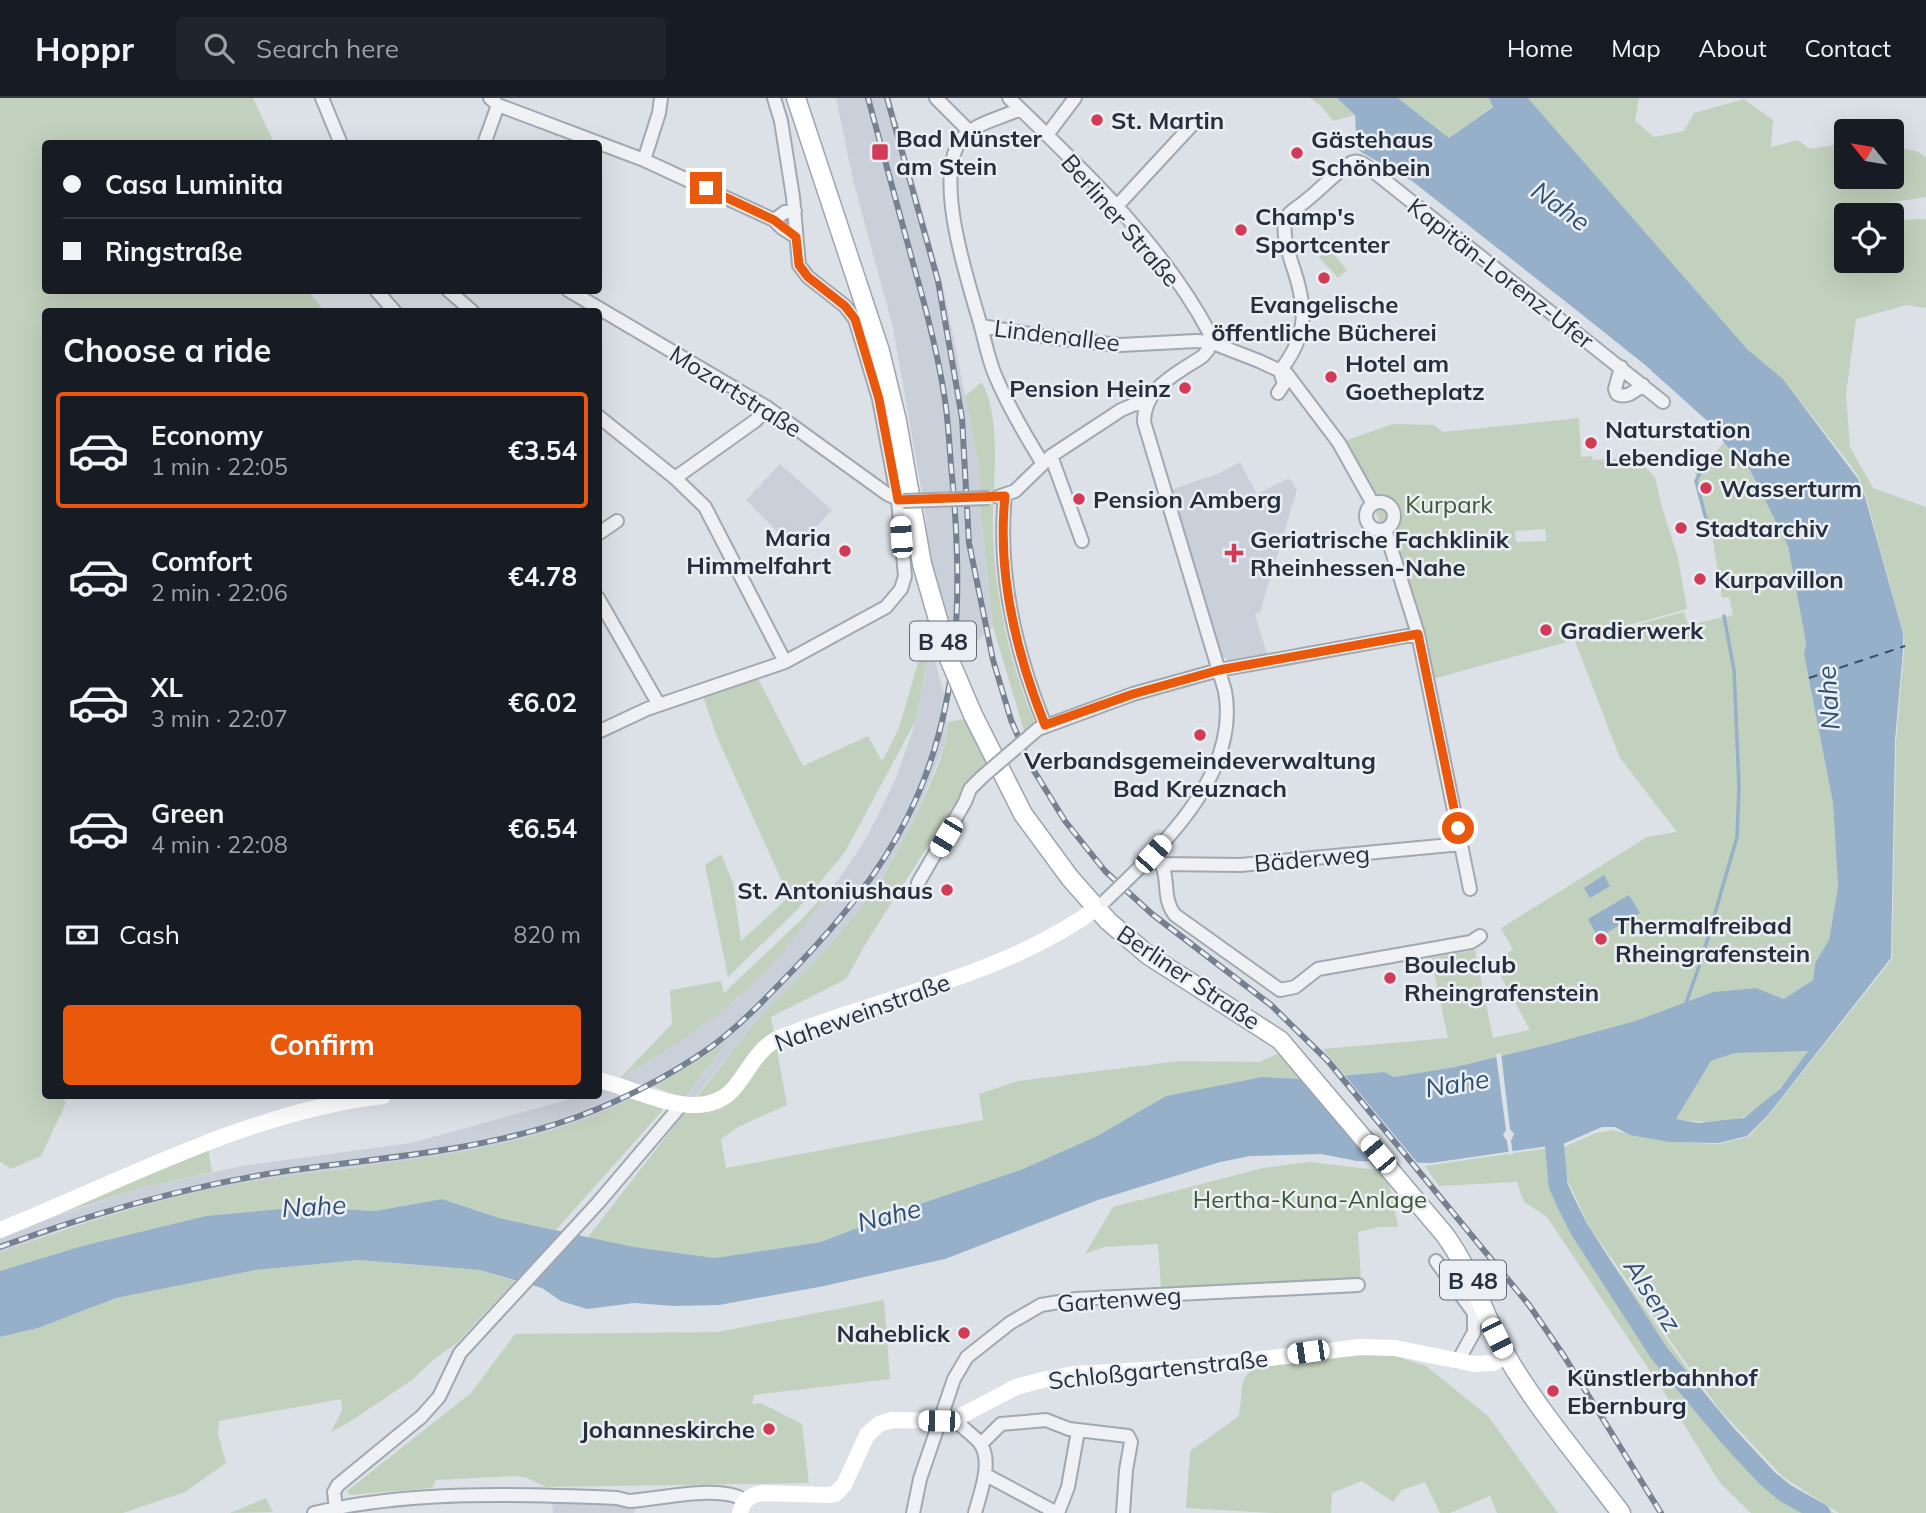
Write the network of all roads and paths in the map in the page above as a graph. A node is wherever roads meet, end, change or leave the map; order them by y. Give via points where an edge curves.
1 (322, 98) edge
2 (661, 98) edge
3 (774, 98) edge
4 (796, 98) edge
5 (936, 98) edge
6 (1009, 98) edge
7 (1075, 98) edge
8 (494, 102) edge
9 (1020, 109) junction
10 (1191, 126) dead end
11 (969, 131) junction
12 (1047, 135) junction
13 (339, 140) edge
14 (485, 140) edge
15 (592, 140) edge
16 (602, 144) edge
17 (644, 160) junction
18 (1116, 207) junction
19 (795, 211) junction
20 (774, 220) junction
21 (796, 237) junction
22 (379, 294) edge
23 (453, 294) edge
24 (573, 294) edge
25 (392, 308) edge
26 (468, 308) edge
27 (597, 308) edge
28 (602, 311) edge
29 (981, 326) junction
30 (1210, 342) junction
31 (1621, 367) junction
32 (1280, 371) junction
33 (1643, 385) junction
34 (1278, 394) dead end
35 (1663, 402) dead end
36 (1146, 405) junction
37 (768, 408) junction
38 (602, 419) edge
39 (1047, 460) junction
40 (675, 478) junction
41 (1005, 496) junction
42 (900, 500) junction
43 (1373, 504) junction
44 (617, 521) dead end
45 (1385, 529) junction
46 (602, 531) edge
47 (1082, 541) dead end
48 (602, 605) edge
49 (1418, 634) junction
50 (785, 662) junction
51 (1219, 670) junction
52 (659, 705) junction
53 (1041, 727) junction
54 (602, 730) edge
55 (1461, 844) junction
56 (1153, 854) junction
57 (1163, 864) junction
58 (918, 883) dead end
59 (1470, 889) dead end
60 (1101, 905) junction
61 (1480, 936) dead end
62 (602, 1081) edge
63 (361, 1099) edge
64 (682, 1104) junction
65 (0, 1230) edge
66 (1436, 1261) dead end
67 (1358, 1285) dead end
68 (1506, 1356) junction
69 (1458, 1361) junction
70 (947, 1420) junction
71 (1078, 1431) junction
72 (981, 1444) junction
73 (986, 1475) junction
74 (654, 1499) junction
75 (742, 1507) edge
76 (336, 1508) junction
77 (314, 1513) edge
78 (646, 1513) edge
79 (913, 1513) edge
80 (975, 1513) edge
81 (1058, 1513) edge
82 (1123, 1513) edge
83 (1621, 1513) edge

1 - 13 street
2 - 17 street
3 - 19 street
4 - 60 main road, B 48, bridge via 880,351 922,564 946,650 1023,814 1056,859
5 - 11 street
6 - 9 street, Berliner Straße
7 - 12 street
8 - 14 street
8 - 15 street
9 - 11 street
9 - 12 street, Berliner Straße
10 - 18 street
11 - 29 street, Lindenallee via 954,155 951,186 962,265
12 - 18 street, Berliner Straße
16 - 17 street
17 - 20 street
18 - 30 street, Berliner Straße via 1161,260 1205,325
19 - 20 street
19 - 21 street
20 - 21 street
21 - 42 street via 803,271 855,319 879,399
22 - 25 street
23 - 26 street
24 - 27 street, Mozartstraße
28 - 37 street, Mozartstraße
29 - 30 street, Lindenallee via 1120,345
29 - 39 street via 1011,410
30 - 32 street, Lindenallee
30 - 36 street via 1203,356 1163,383
31 - 32 street, Kapitän-Lorenz-Ufer via 1358,161 1346,166 1285,219 1286,246 1304,312 1297,344
31 - 33 street, Kapitän-Lorenz-Ufer
31 - 33 street via 1616,394 1628,394
32 - 34 street via 1284,384
32 - 43 street via 1287,374 1339,443
33 - 35 street, Kapitän-Lorenz-Ufer
36 - 39 street via 1121,410
36 - 51 street, Berliner Straße via 1146,432
37 - 40 street
37 - 42 street, Mozartstraße
38 - 40 street
39 - 41 street
39 - 47 street
40 - 50 street via 705,507
41 - 42 street, bridge
41 - 53 street via 1002,527 1009,605
42 - 50 street via 905,576 901,589 869,618
43 - 45 street via 1367,512 1368,522 1375,529
43 - 45 street via 1387,504 1394,512
44 - 46 street
45 - 49 street
48 - 52 street
49 - 51 street
49 - 55 street
50 - 52 street
51 - 53 street
51 - 56 street, Berliner Straße via 1228,713 1221,750 1189,810
52 - 54 street
53 - 58 street, bridge via 970,789
55 - 57 street, Bäderweg via 1240,865
55 - 59 street
56 - 57 street
56 - 60 street, Berliner Straße, bridge
57 - 61 street via 1167,902 1175,915 1280,990 1295,987 1318,969 1471,943
60 - 64 main road, Naheweinstraße via 1066,929 998,962 777,1038 764,1047 724,1098 707,1105
60 - 68 main road, Berliner Straße / B 48 via 1118,930 1147,955 1263,1027 1298,1059 1425,1211 1466,1268
62 - 64 main road, Naheweinstraße
63 - 65 main road via 253,1125
64 - 76 street via 468,1344 456,1359 445,1388 421,1417 338,1485
66 - 69 street via 1474,1313 1474,1332
67 - 70 street, Gartenweg via 1041,1305 967,1357 954,1379
68 - 69 main road, Schloßgartenstraße via 1486,1365
68 - 83 main road, Berliner Straße / B 48
69 - 70 main road, Schloßgartenstraße via 1395,1348 1360,1347 1197,1367 1073,1374 1017,1387
70 - 72 street
70 - 75 main road, Schloßgartenstraße via 892,1420 874,1427 835,1494 762,1493 752,1495
70 - 79 street, Gartenweg via 920,1479
71 - 72 street via 1046,1420 1004,1422
71 - 81 street via 1068,1487
71 - 82 street via 1128,1436
72 - 73 street
73 - 80 street
73 - 81 street
74 - 75 street via 735,1494
74 - 76 street via 482,1495
74 - 78 street
76 - 77 street

